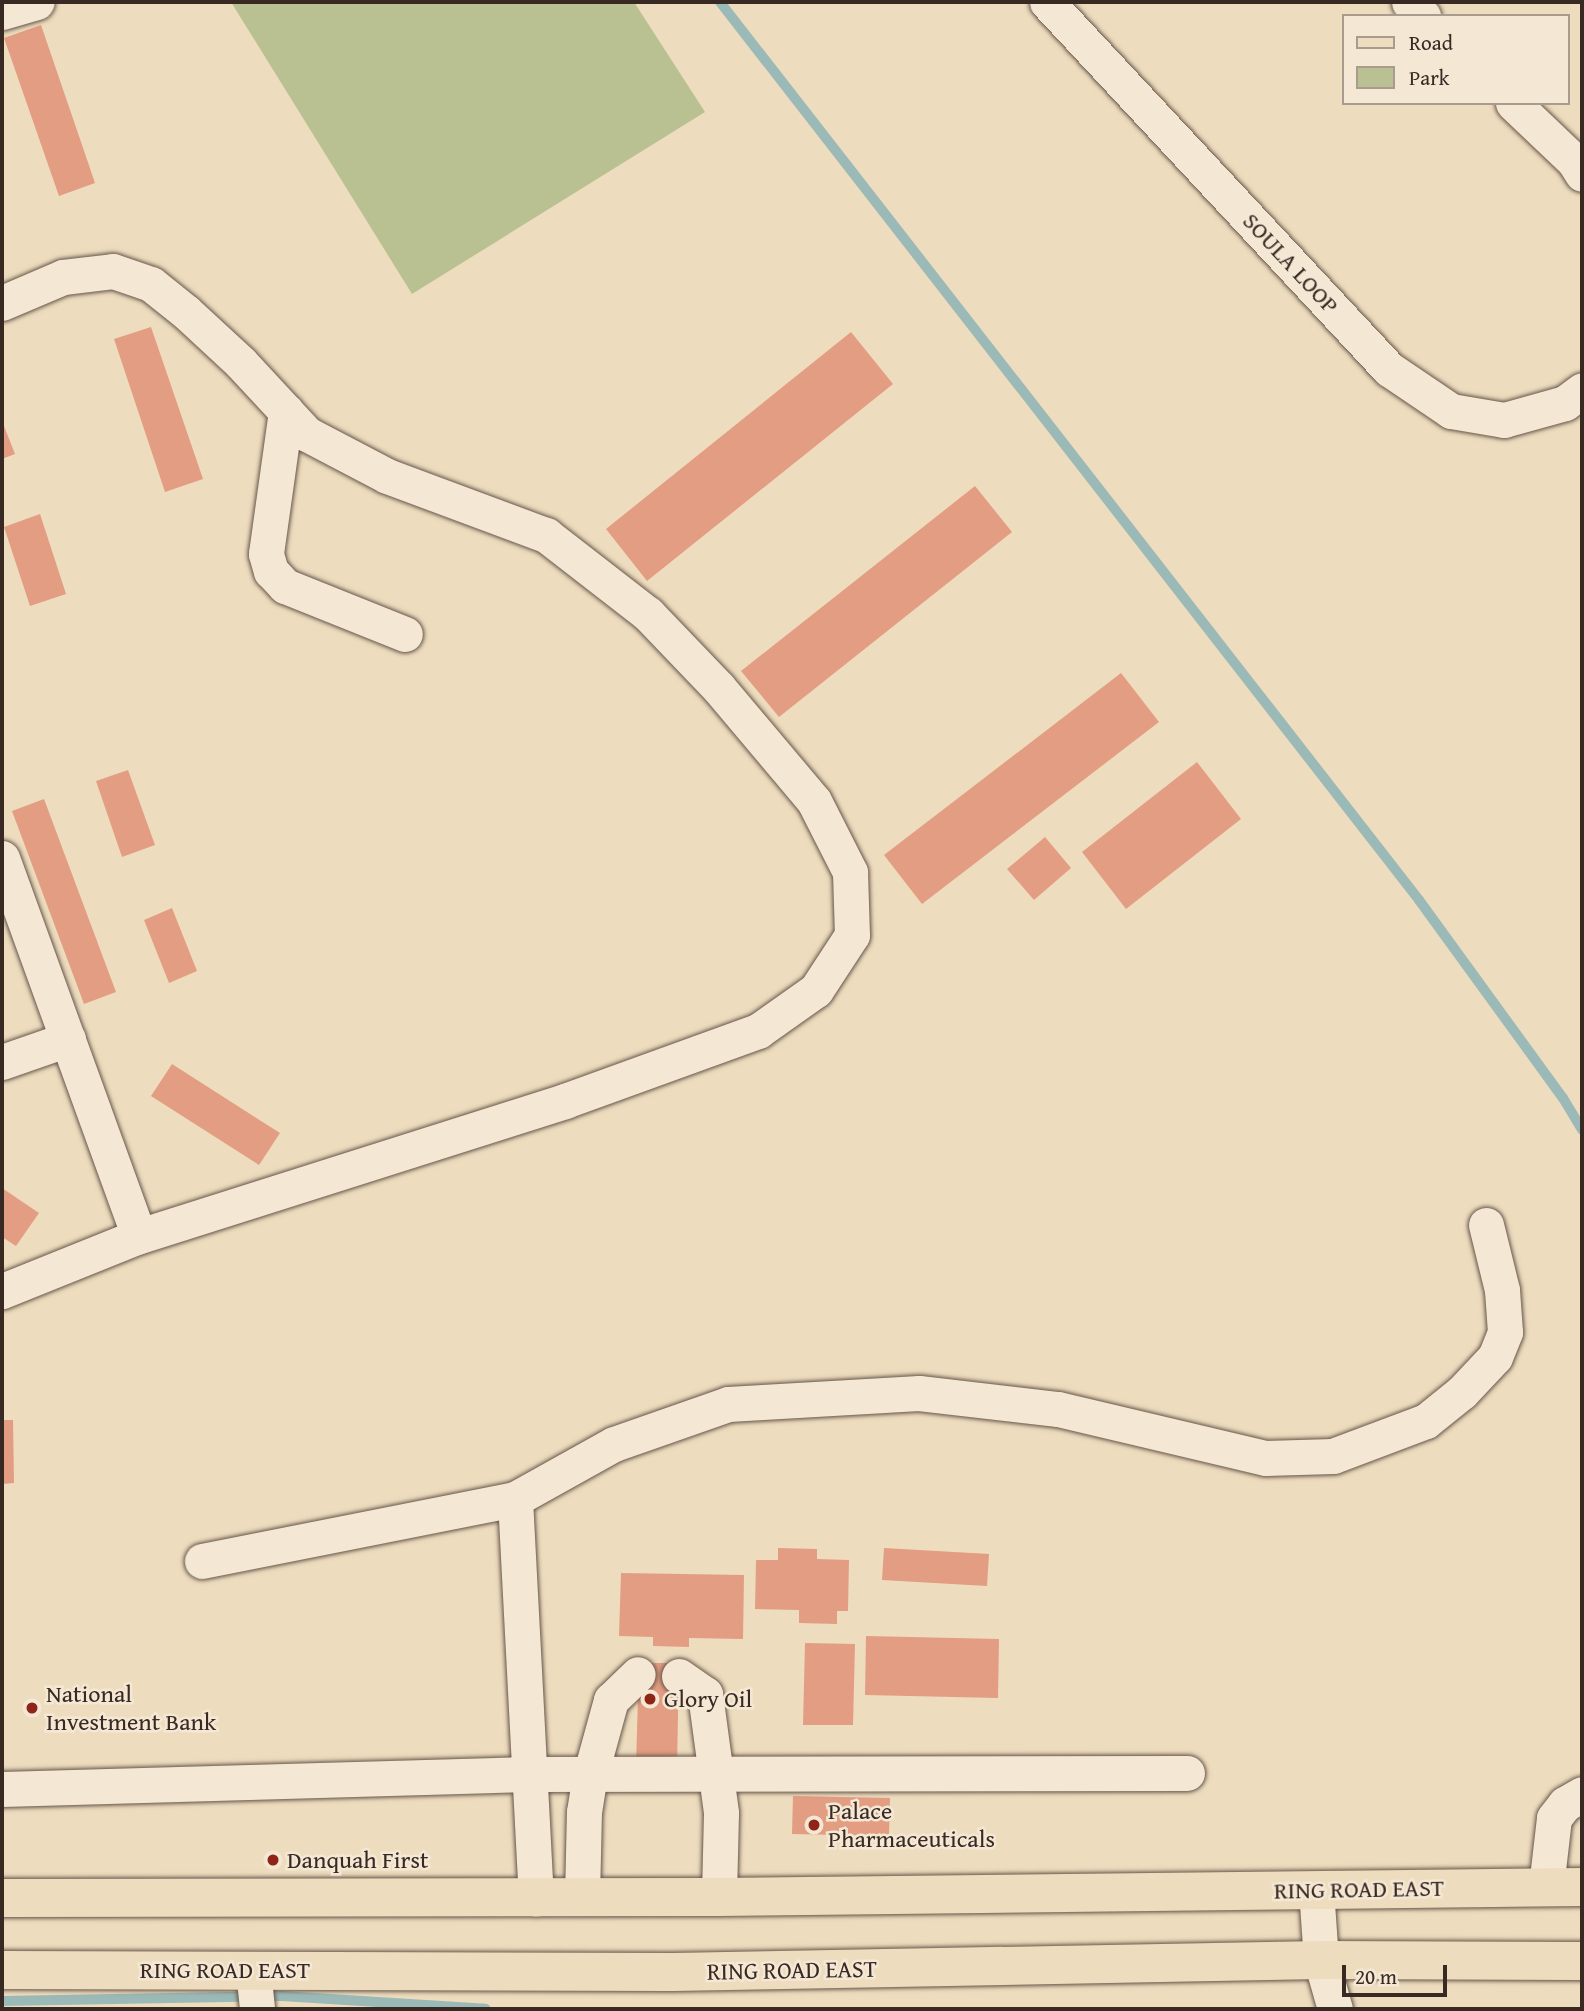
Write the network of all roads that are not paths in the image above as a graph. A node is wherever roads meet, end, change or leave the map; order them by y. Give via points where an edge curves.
1 (37, 2) edge
2 (1047, 2) edge
3 (2, 12) edge
4 (1515, 105) edge
5 (1580, 161) edge
6 (2, 303) edge
7 (1582, 390) edge
8 (286, 411) junction
9 (405, 634) dead end
10 (2, 858) edge
11 (68, 1040) junction
12 (2, 1062) edge
13 (1486, 1225) dead end
14 (139, 1236) junction
15 (2, 1291) edge
16 (515, 1499) junction
17 (202, 1561) dead end
18 (639, 1674) dead end
19 (679, 1676) dead end
20 (714, 1772) junction
21 (1187, 1773) dead end
22 (529, 1774) junction
23 (590, 1776) junction
24 (2, 1789) edge
25 (1582, 1794) edge
26 (1564, 1887) edge
27 (1316, 1889) junction
28 (719, 1897) junction
29 (2, 1898) edge
30 (536, 1898) junction
31 (582, 1898) junction
32 (1321, 1960) junction
33 (1582, 1961) edge
34 (2, 1970) edge
35 (255, 1989) edge
36 (1335, 2009) edge

1 - 3 street
2 - 7 street, SOULA LOOP via 1390,369 1451,411 1504,420 1565,403
4 - 5 street
6 - 8 street via 63,277 113,271 151,284 186,312
8 - 9 street via 266,554 271,571 285,586
8 - 14 street via 307,434 387,476 546,535 648,614 718,687 814,801 850,872 852,935 816,990 758,1031 565,1101
10 - 11 street
11 - 12 street
11 - 14 street
13 - 16 street via 1502,1290 1505,1332 1495,1357 1426,1421 1333,1456 1265,1458 1058,1409 906,1394 728,1404 614,1444
14 - 15 street
16 - 17 street
16 - 22 street
18 - 23 street via 611,1700
19 - 20 street via 705,1694
20 - 21 street
20 - 23 street
20 - 28 street via 721,1813
22 - 23 street
22 - 24 street
22 - 30 street
23 - 31 street via 584,1812
25 - 26 street via 1554,1818
26 - 27 main road, RING ROAD EAST
27 - 28 main road, RING ROAD EAST
27 - 32 street
28 - 31 main road, RING ROAD EAST
29 - 30 main road, RING ROAD EAST
30 - 31 main road, RING ROAD EAST
32 - 33 main road, RING ROAD EAST
32 - 35 main road, RING ROAD EAST via 673,1972
32 - 36 street
34 - 35 main road, RING ROAD EAST

